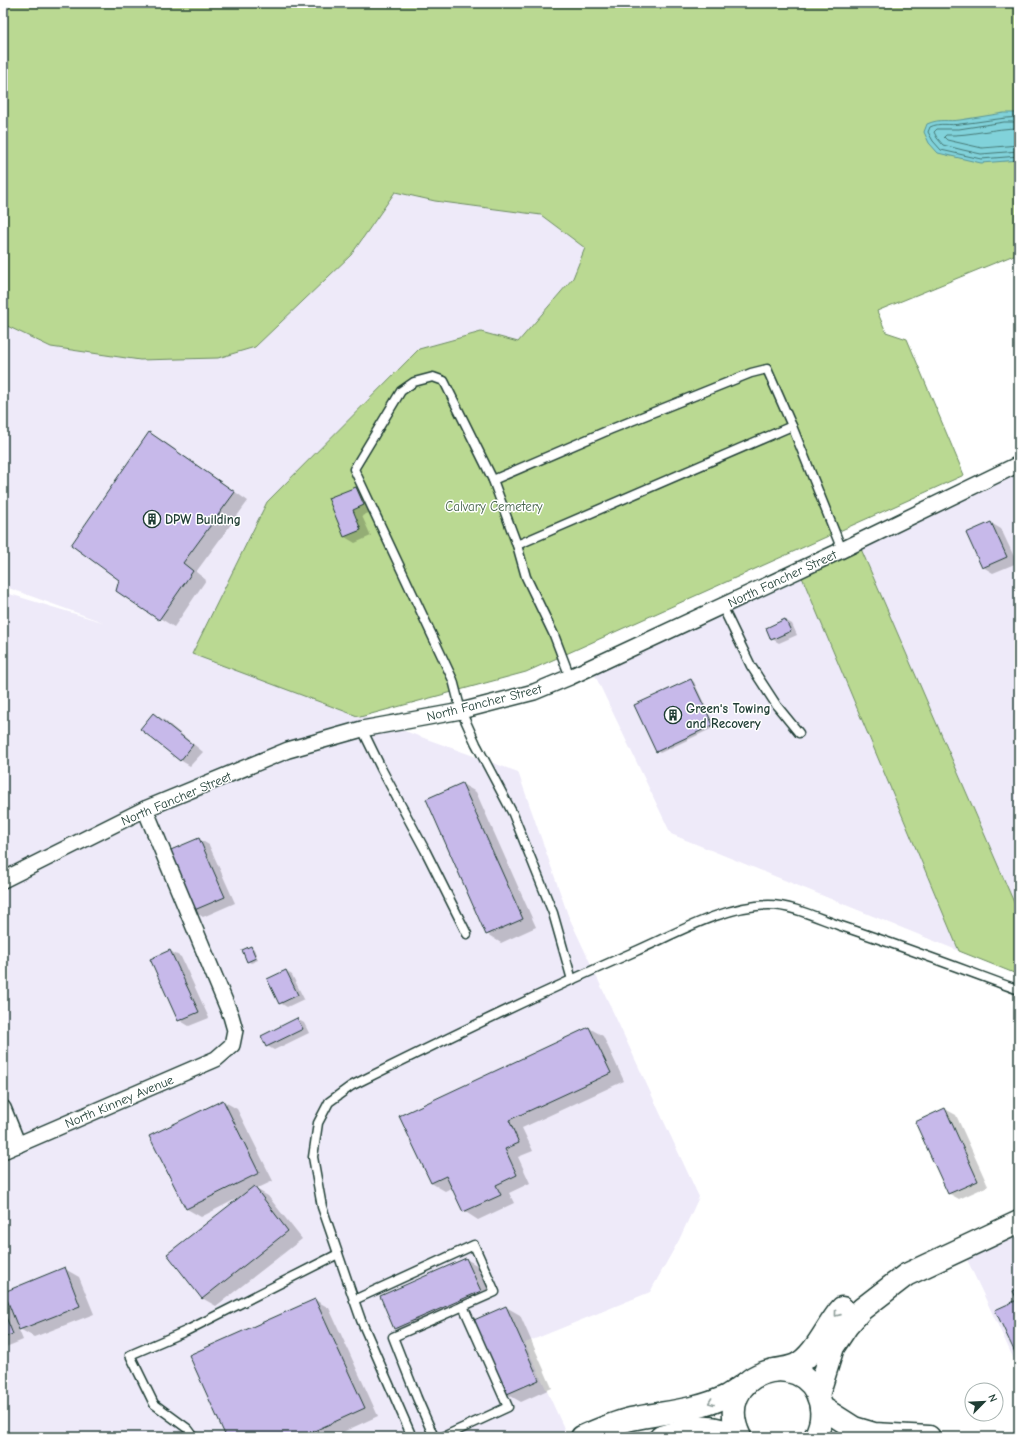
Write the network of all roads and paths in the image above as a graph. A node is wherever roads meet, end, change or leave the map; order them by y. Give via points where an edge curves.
1 (792, 426) junction
2 (1019, 464) edge
3 (493, 480) junction
4 (517, 545) junction
5 (842, 550) junction
6 (722, 606) junction
7 (570, 677) junction
8 (461, 711) junction
9 (362, 728) junction
10 (799, 733) dead end
11 (145, 809) junction
12 (3, 880) edge
13 (467, 934) dead end
14 (572, 980) junction
15 (1019, 990) edge
16 (3, 1108) edge
17 (18, 1145) junction
18 (3, 1151) edge
19 (1019, 1222) edge
20 (338, 1254) junction
21 (906, 1275) junction
22 (354, 1300) junction
23 (463, 1306) junction
24 (774, 1370) junction
25 (746, 1384) junction
26 (819, 1401) junction
27 (194, 1437) edge
28 (412, 1437) edge
29 (434, 1437) edge
30 (443, 1437) edge
31 (582, 1437) edge
32 (661, 1437) edge
33 (735, 1437) edge
34 (740, 1437) edge
35 (816, 1437) edge
36 (929, 1437) edge

1 - 3 lane via 767,369 623,424
1 - 4 lane
1 - 5 lane
2 - 5 street, North Fancher Street
3 - 4 lane
3 - 8 lane via 444,381 433,377 414,382 401,391 354,469 453,680
4 - 7 lane via 526,576 554,635
5 - 6 street, North Fancher Street
6 - 7 street, North Fancher Street
6 - 10 lane via 751,666 777,706
7 - 8 street, North Fancher Street via 534,692
8 - 9 street, North Fancher Street
8 - 14 lane via 512,814 552,913
9 - 11 street, North Fancher Street via 288,750
9 - 13 lane
11 - 12 street, North Fancher Street
11 - 17 street, North Kinney Avenue via 232,1016 235,1030 232,1045 216,1059
14 - 15 lane via 706,920 735,910 770,905 794,909
14 - 20 lane via 351,1086 330,1102 318,1123 313,1157 322,1207
16 - 17 street
17 - 18 street, North Kinney Avenue
19 - 21 main road
20 - 22 lane
20 - 27 lane via 186,1331 130,1355 154,1404 188,1429
21 -> 24 main road via 863,1289 837,1313 810,1354 790,1367
21 - 26 main road via 862,1308 847,1326 833,1347
22 - 23 lane via 474,1246 495,1292
22 - 28 lane
23 - 29 lane via 393,1337
23 - 30 lane via 508,1407
24 - 25 main road via 759,1374
24 - 26 main road via 798,1375 811,1385
25 -> 31 main road via 706,1404 631,1419
25 - 34 main road via 734,1405 734,1422
26 - 35 main road via 821,1424
26 - 36 main road via 854,1428 874,1434
32 - 33 main road via 707,1427 724,1430

